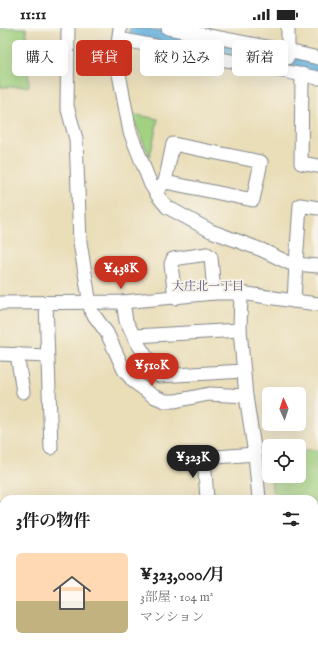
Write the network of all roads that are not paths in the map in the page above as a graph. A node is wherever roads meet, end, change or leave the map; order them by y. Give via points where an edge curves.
1 (68, 28) edge
2 (168, 28) edge
3 (288, 28) edge
4 (120, 34) edge
5 (288, 40) edge
6 (232, 46) edge
7 (232, 52) edge
8 (318, 58) edge
9 (288, 61) edge
10 (288, 62) edge
11 (302, 74) junction
12 (318, 78) edge
13 (318, 166) edge
14 (165, 182) junction
15 (156, 192) junction
16 (318, 208) edge
17 (296, 264) junction
18 (318, 266) edge
19 (214, 293) junction
20 (241, 293) junction
21 (175, 298) junction
22 (294, 300) junction
23 (123, 302) junction
24 (0, 303) edge
25 (46, 303) junction
26 (89, 303) junction
27 (318, 304) edge
28 (240, 330) junction
29 (135, 336) junction
30 (0, 354) edge
31 (17, 354) junction
32 (47, 356) junction
33 (244, 372) junction
34 (23, 392) dead end
35 (246, 396) junction
36 (51, 448) dead end
37 (255, 454) junction
38 (207, 495) edge
39 (259, 495) edge
40 (111, 651) edge
41 (115, 651) edge

1 - 26 street via 67,106 76,139 80,242
2 - 6 street
3 - 5 street
4 - 7 street
4 - 15 street via 116,58 130,132
8 - 9 street
10 - 11 street
11 - 12 street
11 - 13 street via 301,163
14 - 14 street via 173,144 261,162 253,200
14 - 15 street
15 - 17 street via 167,207 211,231
16 - 17 street via 300,205
17 - 18 street
17 - 22 street
19 - 20 street
19 - 21 street
19 - 21 street via 211,256 207,254 173,258 171,264
20 - 22 street
20 - 28 street
21 - 23 street
22 - 27 street
23 - 26 street
23 - 29 street via 126,321
24 - 25 street
25 - 26 street
25 - 32 street
26 - 35 street via 91,311 107,333 124,370 133,381 153,396 165,401 176,401 209,394
28 - 29 street
28 - 33 street
29 - 33 street via 158,376
30 - 31 street
31 - 32 street
31 - 34 street
32 - 36 street
33 - 35 street
35 - 37 street
37 - 38 street via 204,458
37 - 39 street
40 - 41 street

